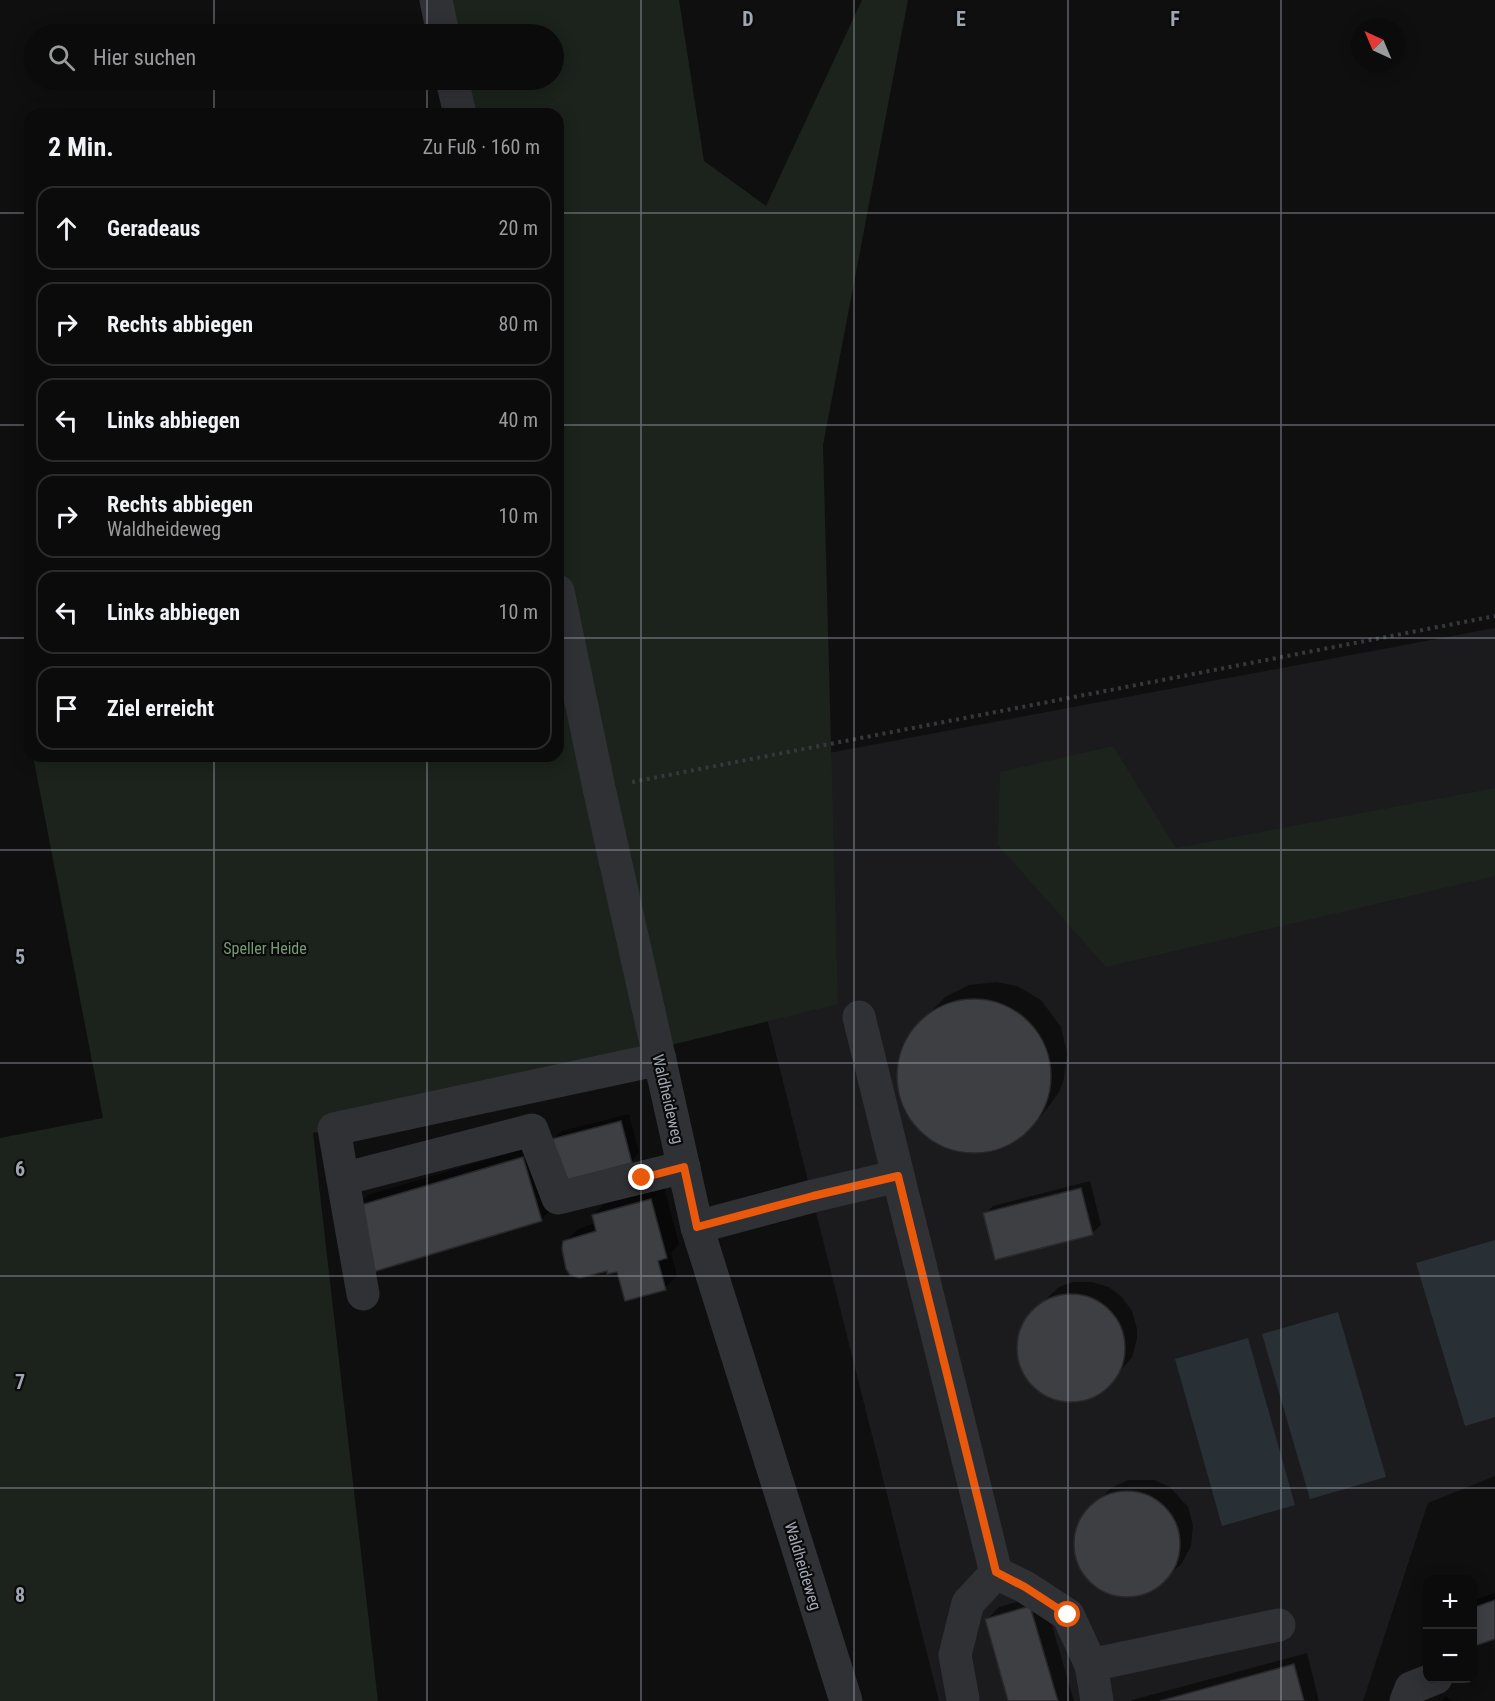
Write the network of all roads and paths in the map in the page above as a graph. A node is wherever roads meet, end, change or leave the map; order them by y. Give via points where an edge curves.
1 (436, 0) edge
2 (441, 24) edge
3 (454, 90) edge
4 (459, 108) edge
5 (1495, 616) edge
6 (564, 620) edge
7 (599, 788) junction
8 (859, 1017) dead end
9 (660, 1059) junction
10 (684, 1167) junction
11 (898, 1176) junction
12 (343, 1179) junction
13 (697, 1227) junction
14 (363, 1294) dead end
15 (996, 1572) junction
16 (1279, 1625) dead end
17 (1091, 1665) junction
18 (1424, 1683) edge
19 (962, 1700) edge
20 (846, 1701) edge
21 (1097, 1701) edge
22 (1406, 1701) edge

1 - 2 street
3 - 4 street
5 - 7 path
6 - 7 street, Waldheideweg
7 - 9 street, Waldheideweg
8 - 11 street
9 - 10 street, Waldheideweg
9 - 12 street via 334,1129
10 - 12 street via 558,1198 532,1130
10 - 13 street, Waldheideweg
11 - 13 street
11 - 15 street
12 - 14 street
13 - 20 street, Waldheideweg
15 - 17 street via 1068,1615
15 - 19 street via 968,1603 956,1655
16 - 17 street
17 - 21 street
18 - 22 street via 1411,1688

